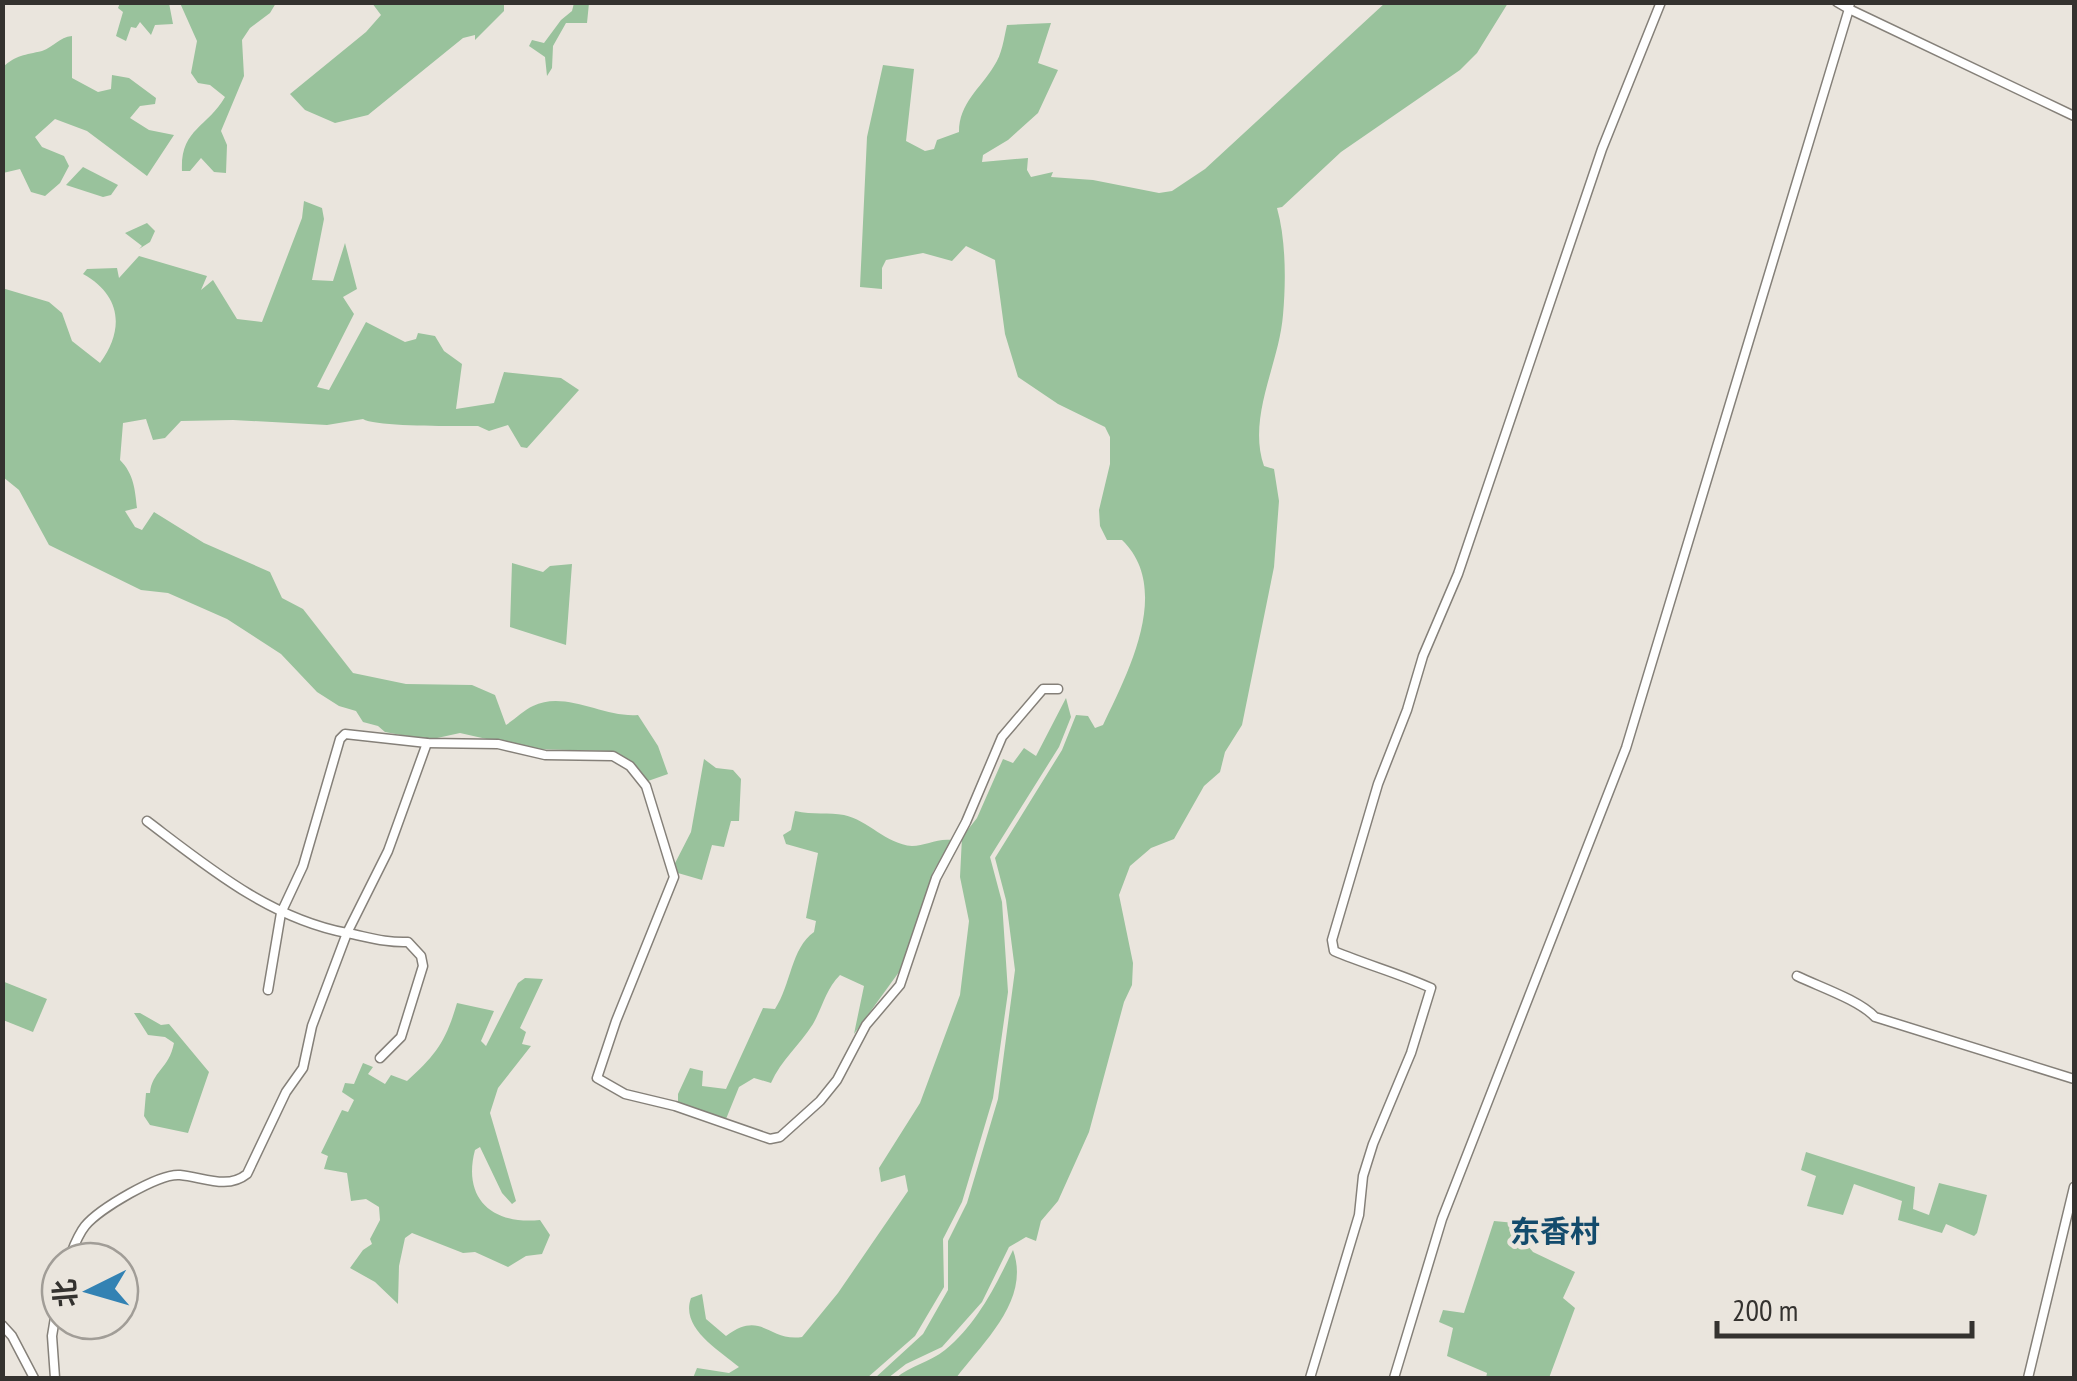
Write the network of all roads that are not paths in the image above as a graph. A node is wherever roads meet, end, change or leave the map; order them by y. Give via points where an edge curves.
1 (1661, 2) edge
2 (1837, 2) edge
3 (1849, 6) edge
4 (2074, 116) edge
5 (1058, 689) dead end
6 (426, 743) junction
7 (147, 821) dead end
8 (281, 914) junction
9 (347, 933) junction
10 (1797, 976) dead end
11 (268, 990) dead end
12 (380, 1058) dead end
13 (2074, 1079) edge
14 (2074, 1187) edge
15 (78, 1241) edge
16 (2, 1325) edge
17 (52, 1341) edge
18 (34, 1378) edge
19 (55, 1378) edge
20 (1310, 1378) edge
21 (1394, 1378) edge
22 (2028, 1378) edge

1 - 20 street via 1602,148 1458,574 1378,784 1332,940 1334,951 1431,988 1372,1144 1359,1215
2 - 3 street
3 - 4 street
3 - 21 street via 1626,748 1442,1219
5 - 6 street via 1043,689 1002,737 936,878 900,985 866,1024 820,1101 770,1139 625,1094 598,1078 674,877 646,786 630,766 612,756
6 - 8 street via 345,734 340,739 304,866
6 - 9 street via 388,850
7 - 8 street
8 - 9 street
8 - 11 street
9 - 12 street via 408,942 421,956 401,1037
9 - 15 street via 303,1068 248,1174 212,1182 176,1174 147,1184 88,1222
10 - 13 street via 1875,1017
14 - 22 street
16 - 18 street
17 - 19 street

